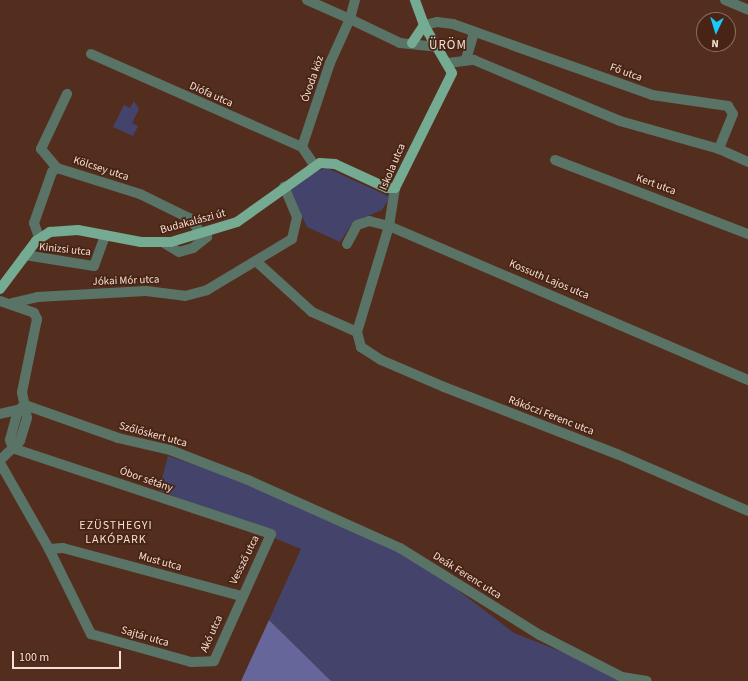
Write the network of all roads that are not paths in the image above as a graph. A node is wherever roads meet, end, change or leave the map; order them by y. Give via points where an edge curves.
1 (307, 0) edge
2 (355, 0) edge
3 (408, 0) edge
4 (415, 0) edge
5 (725, 0) edge
6 (748, 10) edge
7 (350, 20) junction
8 (424, 25) junction
9 (474, 32) junction
10 (412, 43) junction
11 (437, 47) junction
12 (92, 54) dead end
13 (466, 59) junction
14 (448, 63) junction
15 (67, 94) dead end
16 (302, 147) junction
17 (719, 149) junction
18 (555, 160) dead end
19 (748, 162) edge
20 (314, 165) junction
21 (57, 168) junction
22 (284, 187) junction
23 (396, 188) junction
24 (389, 226) junction
25 (204, 232) junction
26 (748, 234) edge
27 (105, 235) junction
28 (39, 237) junction
29 (347, 244) dead end
30 (25, 255) junction
31 (258, 263) junction
32 (0, 289) edge
33 (0, 301) edge
34 (12, 303) junction
35 (357, 332) junction
36 (748, 380) edge
37 (22, 407) junction
38 (0, 414) edge
39 (13, 448) junction
40 (0, 462) edge
41 (273, 491) joint
42 (748, 511) edge
43 (271, 534) joint
44 (50, 549) junction
45 (241, 596) junction
46 (192, 662) joint
47 (647, 681) edge

1 - 7 street
2 - 7 street, Óvoda köz
3 - 4 street
4 - 8 main road
5 - 6 street
7 - 10 street via 393,40
7 - 16 street, Óvoda köz via 330,63
8 - 9 street, Fő utca via 437,22
8 - 10 main road
8 - 11 main road
9 - 13 street
9 - 17 street, Fő utca via 517,45 652,95 728,106 733,114
10 - 11 street
11 - 14 main road
12 - 16 street, Diófa utca
13 - 14 street
13 - 17 street via 620,121
14 - 23 main road, Iskola utca via 450,81 428,117
15 - 21 street via 41,149
16 - 20 street
17 - 19 street
18 - 26 street, Kert utca
20 - 22 main road, Budakalászi út
20 - 23 main road via 335,164 381,186
21 - 25 street, Kölcsey utca via 140,194 189,218
21 - 28 street, Kölcsey utca via 52,172 34,223
22 - 25 main road, Budakalászi út via 237,222
22 - 31 street, Jókai Mór utca via 297,216 297,232 289,243
23 - 24 street, Iskola utca
24 - 29 street, Kossuth Lajos utca via 369,221 357,225
24 - 35 street, Iskola utca
24 - 36 street, Kossuth Lajos utca
25 - 27 main road, Budakalászi út via 164,243
27 - 28 main road, Budakalászi út via 60,229
27 - 30 street, Kinizsi utca via 94,266
28 - 30 main road
30 - 32 main road
31 - 34 street, Jókai Mór utca via 207,290 185,296 146,291 37,297
31 - 35 street via 312,312
33 - 34 street
34 - 37 street via 34,313 37,319 22,392
35 - 42 street, Rákóczi Ferenc utca via 361,347 381,360 617,454
37 - 38 street
37 - 39 street via 10,440
37 - 41 street, Szőlőskert utca via 111,436 170,450
39 - 40 street
39 - 43 street, Óbor sétány
40 - 44 street
41 - 47 street, Deák Ferenc utca via 400,548 540,635 622,677
43 - 45 street, Vessző utca
44 - 45 street, Must utca via 64,548
44 - 46 street, Sajtár utca via 91,634
45 - 46 street, Akó utca via 214,661

